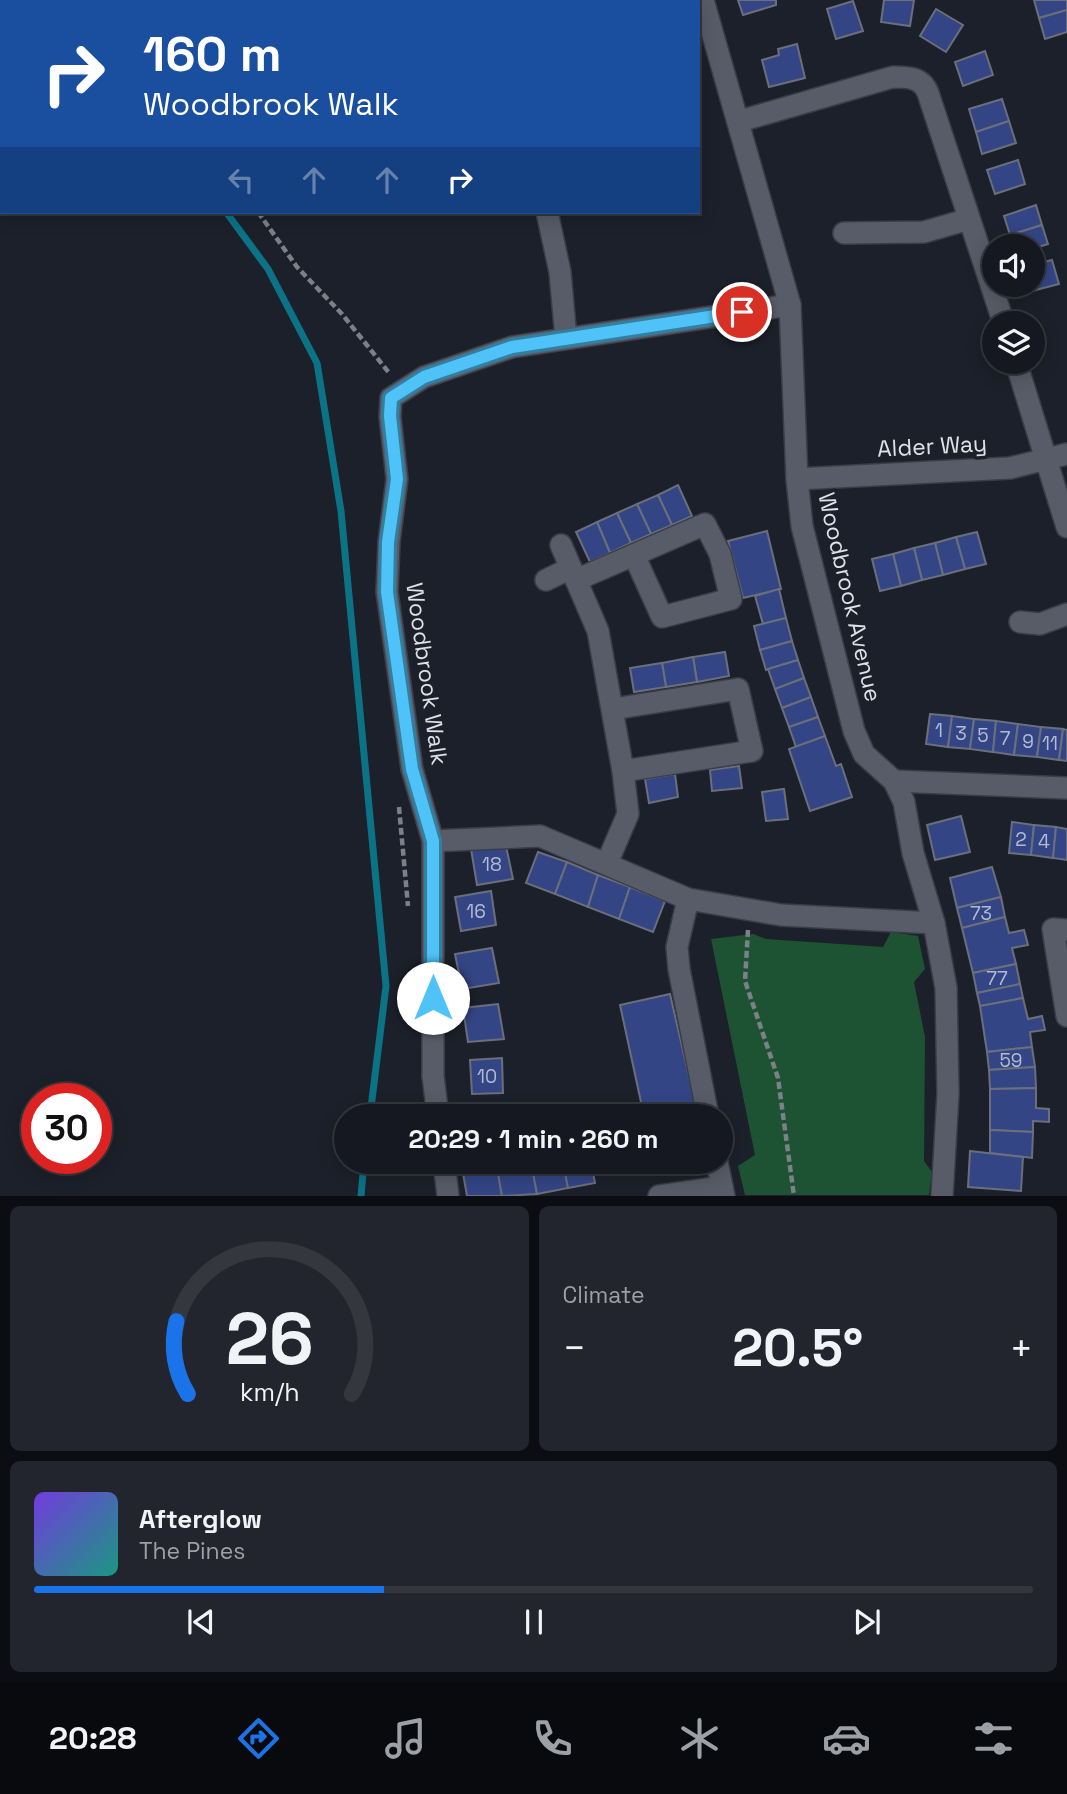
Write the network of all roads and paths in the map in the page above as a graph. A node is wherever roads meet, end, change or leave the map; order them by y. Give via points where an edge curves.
1 (703, 0) edge
2 (740, 121) junction
3 (260, 214) edge
4 (265, 214) edge
5 (547, 214) edge
6 (969, 219) junction
7 (266, 221) junction
8 (844, 233) dead end
9 (790, 304) junction
10 (1000, 311) edge
11 (566, 338) junction
12 (1021, 374) edge
13 (401, 389) junction
14 (1057, 457) edge
15 (797, 479) junction
16 (1067, 527) edge
17 (561, 545) dead end
18 (634, 555) junction
19 (574, 574) junction
20 (546, 580) dead end
21 (1067, 614) edge
22 (1020, 622) dead end
23 (613, 709) junction
24 (623, 771) junction
25 (894, 781) junction
26 (1067, 788) edge
27 (433, 841) junction
28 (607, 863) junction
29 (688, 899) junction
30 (749, 909) junction
31 (934, 923) junction
32 (1067, 930) edge
33 (1067, 1016) edge
34 (436, 1104) edge
35 (706, 1104) edge
36 (445, 1174) edge
37 (723, 1191) edge
38 (448, 1195) edge
39 (659, 1195) edge
40 (794, 1195) edge
41 (942, 1195) edge

1 - 2 street, Woodbrook Avenue
2 - 6 street via 893,77 916,79 926,87
2 - 9 street, Woodbrook Avenue
3 - 7 path
4 - 7 path
5 - 11 street via 560,272
6 - 8 street via 924,232
6 - 10 street
7 - 13 path via 297,267 342,314
9 - 11 street
9 - 15 street, Woodbrook Avenue
11 - 13 street via 512,347
12 - 14 street
13 - 27 street, Woodbrook Walk via 391,398 397,479 387,592 412,769
14 - 15 street, Alder Way via 1010,468
14 - 16 street
15 - 25 street, Woodbrook Avenue via 802,526 853,731 864,754
17 - 19 street
18 - 18 street via 662,617 731,599 720,554 705,524
18 - 19 street
19 - 20 street
19 - 23 street via 598,631
21 - 22 street via 1040,624
23 - 24 street
23 - 24 street via 738,689 752,751
24 - 28 street via 628,814
25 - 26 street
25 - 31 street, Woodbrook Avenue via 904,802 913,853
27 - 28 street via 540,836
27 - 34 street, Woodbrook Walk
28 - 29 street
29 - 30 street
29 - 35 street via 677,947
30 - 31 street via 781,915
30 - 40 path via 745,981 778,1078
31 - 41 street, Woodbrook Avenue via 946,988 948,1094
32 - 33 street via 1053,929
36 - 38 street
37 - 39 street

